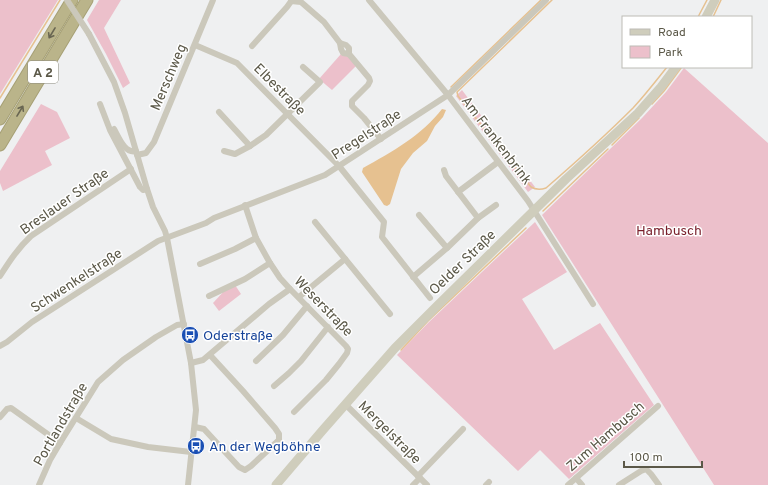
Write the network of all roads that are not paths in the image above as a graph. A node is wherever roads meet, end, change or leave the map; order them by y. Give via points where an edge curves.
1 (67, 0) edge
2 (72, 0) edge
3 (87, 0) edge
4 (213, 0) edge
5 (292, 0) edge
6 (369, 0) edge
7 (546, 0) edge
8 (715, 0) edge
9 (301, 1) edge
10 (707, 16) edge
11 (195, 45) junction
12 (252, 46) dead end
13 (303, 67) dead end
14 (675, 68) edge
15 (448, 95) junction
16 (100, 104) dead end
17 (219, 112) dead end
18 (288, 114) junction
19 (106, 118) junction
20 (0, 119) edge
21 (381, 139) junction
22 (0, 145) edge
23 (250, 146) junction
24 (224, 151) dead end
25 (137, 153) junction
26 (498, 162) junction
27 (339, 166) junction
28 (131, 169) junction
29 (444, 170) dead end
30 (147, 189) junction
31 (458, 192) junction
32 (496, 204) dead end
33 (245, 205) junction
34 (534, 211) junction
35 (419, 214) dead end
36 (478, 218) junction
37 (314, 222) dead end
38 (167, 238) junction
39 (256, 238) junction
40 (448, 248) junction
41 (345, 258) junction
42 (270, 263) junction
43 (200, 264) dead end
44 (0, 276) edge
45 (414, 277) junction
46 (290, 289) junction
47 (209, 296) dead end
48 (299, 297) junction
49 (430, 298) dead end
50 (593, 304) dead end
51 (307, 306) junction
52 (390, 314) dead end
53 (184, 324) junction
54 (328, 327) junction
55 (0, 346) edge
56 (210, 355) junction
57 (256, 361) dead end
58 (191, 363) junction
59 (274, 386) dead end
60 (346, 404) junction
61 (658, 406) dead end
62 (294, 412) dead end
63 (0, 417) edge
64 (76, 418) junction
65 (195, 428) junction
66 (463, 429) dead end
67 (60, 443) junction
68 (191, 452) junction
69 (419, 477) junction
70 (576, 478) junction
71 (39, 485) edge
72 (188, 485) edge
73 (276, 485) edge
74 (413, 485) edge
75 (427, 485) edge
76 (568, 485) edge
77 (582, 485) edge
78 (619, 485) edge
79 (658, 485) edge

1 - 25 street, bridge via 89,34 114,82
2 -> 20 highway, A 2
22 -> 3 highway, A 2
4 - 11 street, Merschweg
5 - 9 street
5 - 12 street
6 - 15 street, Am Frankenbrink
7 - 15 street, Pregelstraße
8 - 10 street
9 - 21 street via 324,22 340,43 343,52 349,54 369,78 368,85 352,101 352,106
11 - 18 street, Elbestraße via 237,62
11 - 25 street, Merschweg via 154,142 146,153
13 - 18 street via 320,82
14 - 34 street, Oelder Straße via 638,113
15 - 21 street, Pregelstraße
15 - 26 street, Am Frankenbrink
16 - 19 street
17 - 23 street
18 - 23 street
18 - 27 street, Elbestraße
19 - 25 street via 128,150
19 - 28 street
21 - 27 street, Pregelstraße
23 - 24 street via 235,154
25 - 30 street
26 - 31 street
26 - 34 street, Am Frankenbrink
27 - 33 street, Pregelstraße via 325,175
27 - 45 street, Elbestraße via 384,222 382,237
28 - 30 street via 140,187 143,190
28 - 44 street, Breslauer Straße via 30,236
29 - 31 street
30 - 38 street
31 - 36 street
32 - 36 street
33 - 38 street, Pregelstraße
33 - 39 street, Weserstraße
34 - 50 street, Am Frankenbrink
34 - 60 street, Oelder Straße via 395,348
35 - 40 street
36 - 40 street
37 - 41 street
38 - 53 street
38 - 55 street, Schwenkelstraße via 158,241
39 - 42 street, Weserstraße
39 - 43 street
40 - 45 street
41 - 48 street
41 - 52 street
42 - 46 street, Weserstraße
42 - 47 street via 245,279
45 - 49 street, Elbestraße
46 - 48 street, Weserstraße
46 - 56 street
48 - 51 street, Weserstraße
51 - 54 street, Weserstraße
51 - 57 street via 283,335
53 - 58 street
53 - 64 street, Portlandstraße via 177,325 156,337 123,360 98,382
54 - 59 street via 301,361
54 - 62 street, Weserstraße via 346,346 347,353 326,380
56 - 58 street via 204,360
56 - 65 street via 280,434 279,440 245,470 204,429
58 - 65 street via 196,410
60 - 69 street, Mergelstraße
60 - 73 street, Oelder Straße
61 - 70 street, Zum Hambusch
63 - 67 street via 6,409 11,408
64 - 67 street, Portlandstraße
64 - 68 street via 111,439
65 - 68 street
66 - 69 street, Mergelstraße
67 - 71 street, Portlandstraße
68 - 72 street
69 - 74 street
69 - 75 street, Mergelstraße
70 - 76 street, Zum Hambusch
70 - 77 street
78 - 79 street via 646,469

